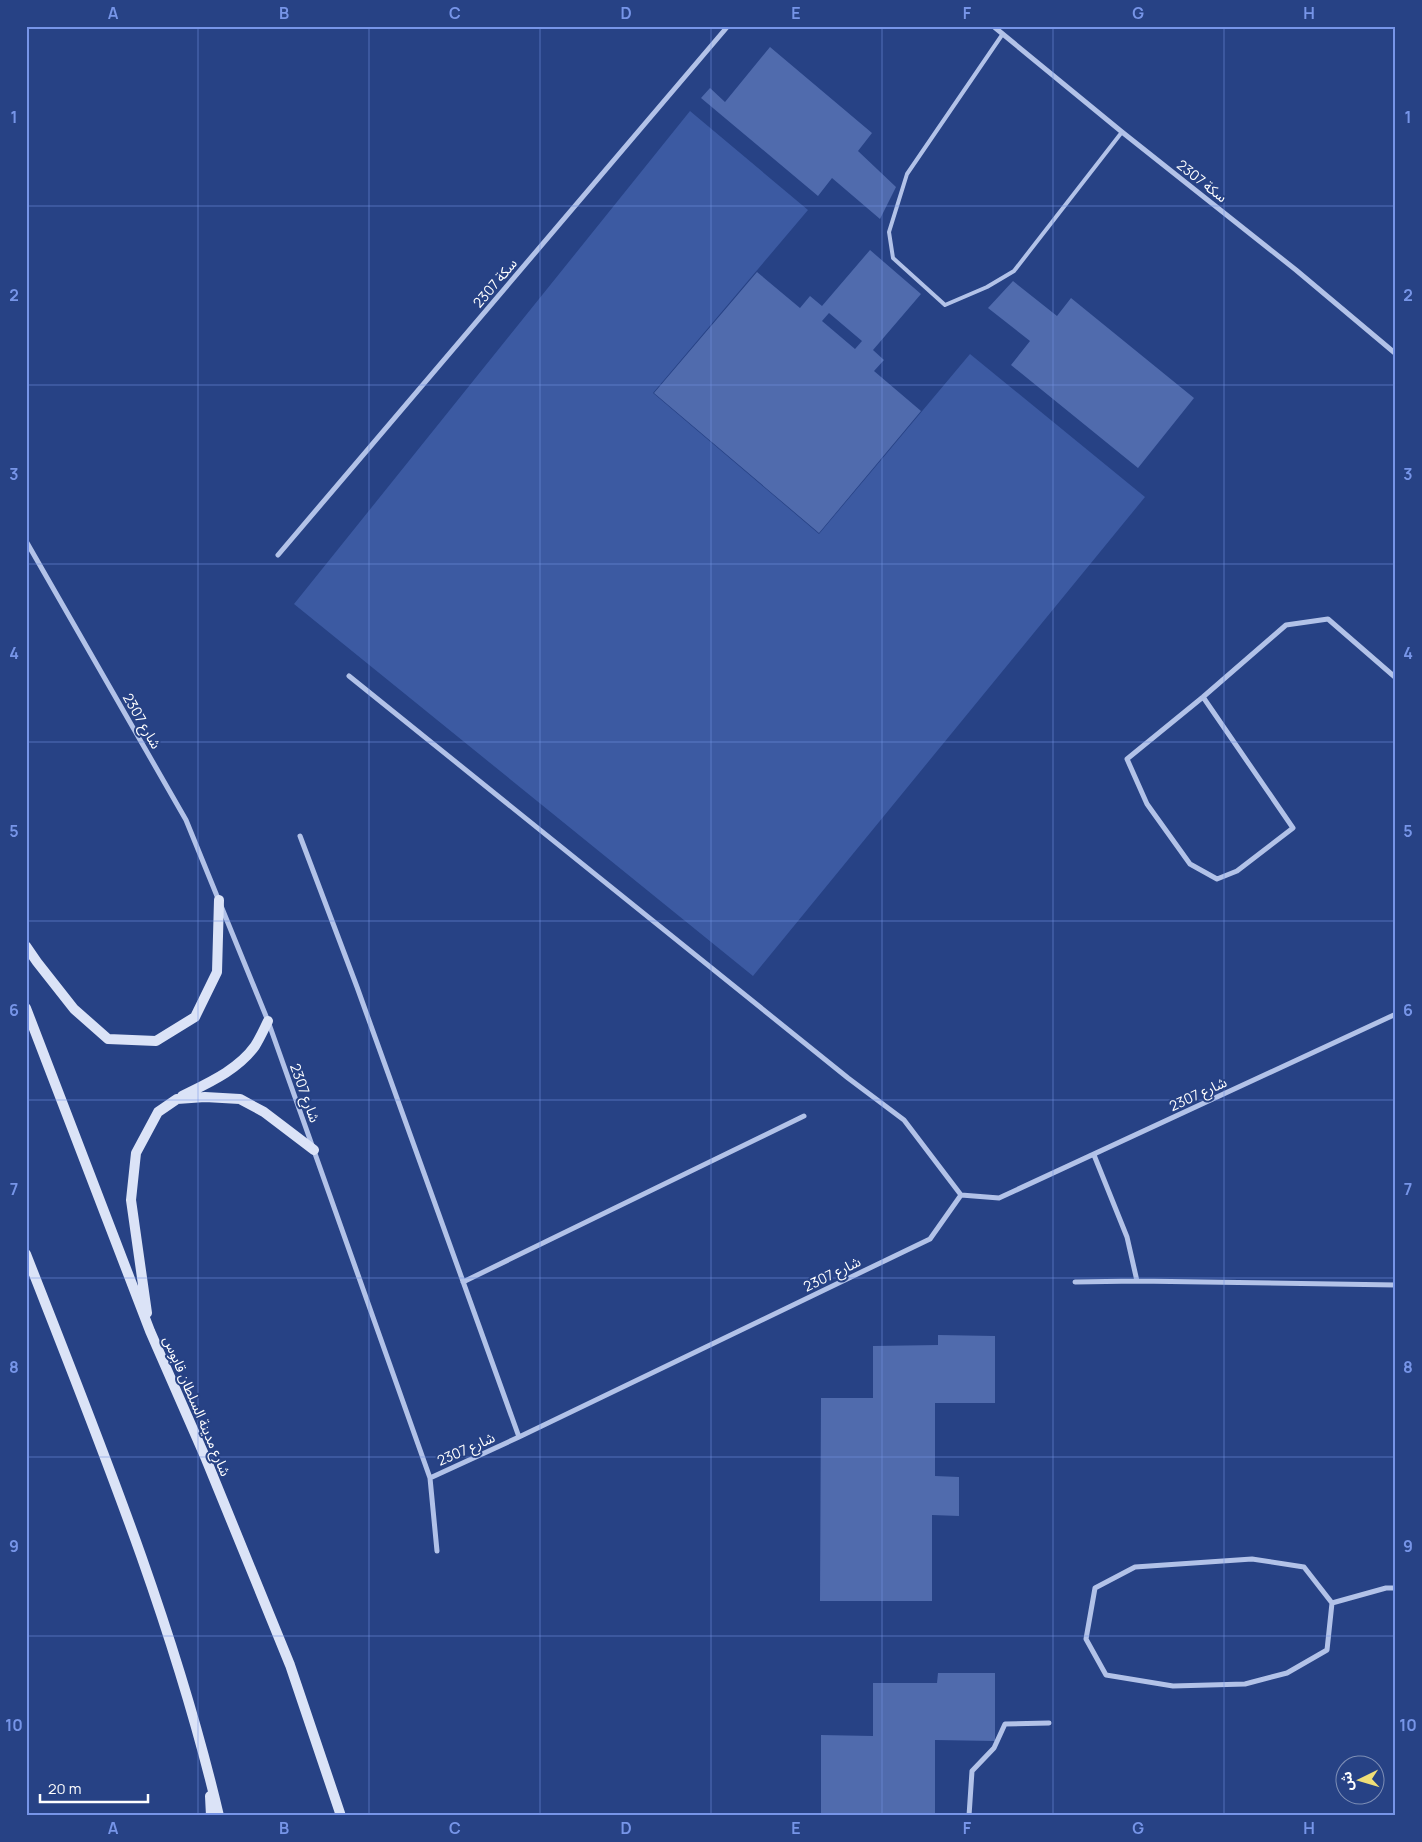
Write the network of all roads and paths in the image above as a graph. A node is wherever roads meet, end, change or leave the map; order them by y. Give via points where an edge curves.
1 (728, 26) edge
2 (993, 26) edge
3 (1002, 35) junction
4 (1122, 132) junction
5 (1396, 354) edge
6 (26, 541) edge
7 (278, 555) dead end
8 (349, 676) dead end
9 (1396, 678) edge
10 (1203, 697) junction
11 (300, 836) dead end
12 (219, 900) junction
13 (26, 946) edge
14 (26, 1008) edge
15 (1396, 1014) edge
16 (268, 1021) junction
17 (177, 1099) junction
18 (804, 1116) dead end
19 (314, 1150) junction
20 (1094, 1155) junction
21 (961, 1196) junction
22 (26, 1254) edge
23 (1137, 1281) junction
24 (463, 1282) junction
25 (1075, 1282) dead end
26 (1396, 1285) edge
27 (150, 1331) junction
28 (519, 1437) junction
29 (430, 1478) junction
30 (437, 1551) dead end
31 (1396, 1588) edge
32 (1332, 1603) junction
33 (1049, 1723) dead end
34 (207, 1763) junction
35 (211, 1816) edge
36 (219, 1816) edge
37 (341, 1816) edge
38 (969, 1816) edge

1 - 7 street, سكة 2307
2 - 3 street, سكة 2307
3 - 4 street, سكة 2307
3 - 4 lane via 907,174 889,232 893,258 945,305 1014,271
4 - 5 street, سكة 2307
6 - 12 street, 2307 شارع via 186,820
8 - 21 street via 904,1120
9 - 10 street via 1328,619 1286,625
10 - 10 street via 1293,828 1237,871 1217,879 1190,864 1147,804 1127,759
11 - 24 street
12 - 13 main road via 217,972 195,1017 156,1040 108,1039 74,1009
12 - 16 street, 2307 شارع
14 - 27 main road, شارع مدينة السلطان قابوس
15 - 20 street, 2307 شارع
16 - 17 main road via 255,1046 234,1067
16 - 19 street, 2307 شارع
17 - 19 main road via 240,1099 264,1112
17 - 27 main road via 158,1112 136,1153 131,1200
18 - 24 street
19 - 29 street, 2307 شارع
20 - 21 street, 2307 شارع via 999,1198
20 - 23 street via 1127,1237
21 - 28 street, 2307 شارع via 930,1239
22 - 34 main road via 108,1465 163,1622
23 - 25 street
23 - 26 street
24 - 28 street
27 - 37 main road, شارع مدينة السلطان قابوس via 290,1665
28 - 29 street, 2307 شارع
29 - 30 street
31 - 32 street
32 - 32 street via 1304,1567 1252,1559 1135,1567 1095,1588 1086,1639 1106,1675 1173,1686 1245,1684 1287,1673 1327,1650
33 - 38 street via 1005,1724 994,1748 972,1771
34 - 35 main road
34 - 36 main road

